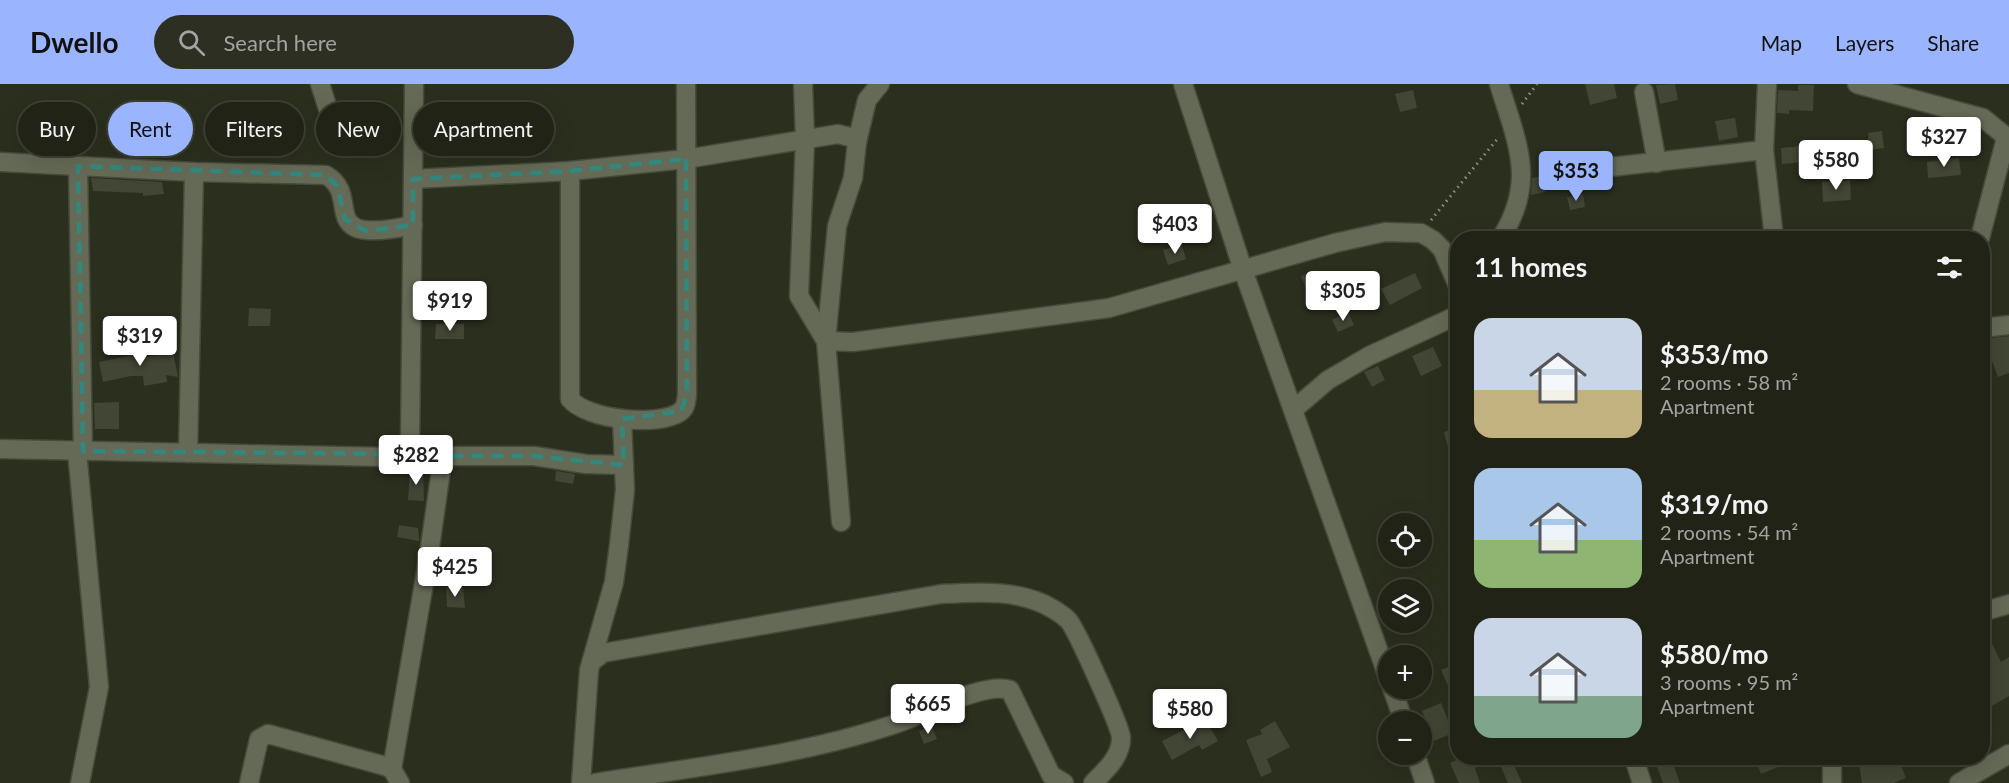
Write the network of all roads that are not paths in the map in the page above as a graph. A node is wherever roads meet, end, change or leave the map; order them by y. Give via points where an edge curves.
1 (414, 84) edge
2 (686, 84) edge
3 (803, 84) edge
4 (880, 84) edge
5 (1184, 84) edge
6 (1499, 84) edge
7 (1767, 84) edge
8 (1857, 84) edge
9 (325, 85) edge
10 (1644, 92) dead end
11 (329, 102) edge
12 (2007, 138) edge
13 (805, 139) junction
14 (857, 142) junction
15 (1764, 150) junction
16 (686, 159) junction
17 (0, 162) edge
18 (1657, 163) junction
19 (78, 166) junction
20 (1611, 167) dead end
21 (570, 171) junction
22 (194, 172) junction
23 (413, 178) junction
24 (413, 225) junction
25 (1504, 231) edge
26 (1773, 231) edge
27 (1982, 231) edge
28 (1450, 264) edge
29 (1243, 270) junction
30 (1450, 319) edge
31 (2009, 325) edge
32 (1990, 327) edge
33 (826, 342) junction
34 (1293, 410) junction
35 (622, 419) junction
36 (0, 449) edge
37 (405, 450) junction
38 (80, 452) junction
39 (188, 453) junction
40 (443, 456) junction
41 (624, 465) junction
42 (841, 522) dead end
43 (2009, 604) edge
44 (1990, 610) edge
45 (1378, 649) edge
46 (594, 660) junction
47 (2009, 754) edge
48 (1419, 765) edge
49 (1636, 765) edge
50 (1832, 765) edge
51 (396, 776) edge
52 (80, 783) edge
53 (249, 783) edge
54 (581, 783) edge
55 (595, 783) edge
56 (1064, 783) edge
57 (1093, 783) edge
58 (1425, 783) edge
59 (1642, 783) edge
60 (1832, 783) edge
61 (1959, 783) edge

1 - 23 street
2 - 16 street
3 - 13 street
4 - 14 street via 867,100
5 - 29 street
6 - 25 street via 1521,155 1522,191
7 - 15 street
8 - 12 street via 1983,118
9 - 11 street
10 - 18 street
12 - 27 street
13 - 14 street via 838,134
13 - 16 street
13 - 33 street via 799,296
14 - 33 street via 853,178 837,226
15 - 18 street
15 - 26 street
16 - 21 street
16 - 35 street via 686,405 669,416
17 - 19 street
18 - 20 street
19 - 22 street
19 - 38 street
21 - 23 street
21 - 35 street via 570,399 595,414
22 - 24 street via 326,175 337,186 345,219 356,229 379,231
22 - 39 street
23 - 24 street
24 - 37 street via 410,444
28 - 29 street via 1442,249 1421,233 1384,232
29 - 33 street via 1109,308 853,342
29 - 34 street
30 - 34 street via 1369,356 1328,380
31 - 32 street
33 - 42 street
34 - 45 street
35 - 41 street
36 - 38 street
37 - 39 street via 389,457
37 - 40 street
38 - 39 street
38 - 52 street via 99,687
40 - 41 street via 534,456
40 - 51 street
41 - 46 street via 614,582
43 - 44 street
46 - 54 street via 589,670
46 - 57 street via 603,653 941,594 994,592 1031,600 1069,621 1121,737 1118,752
47 - 61 street
48 - 58 street
49 - 59 street
50 - 60 street
51 - 53 street via 268,734 259,739
55 - 56 street via 821,743 897,724 1002,687 1010,690 1052,775

